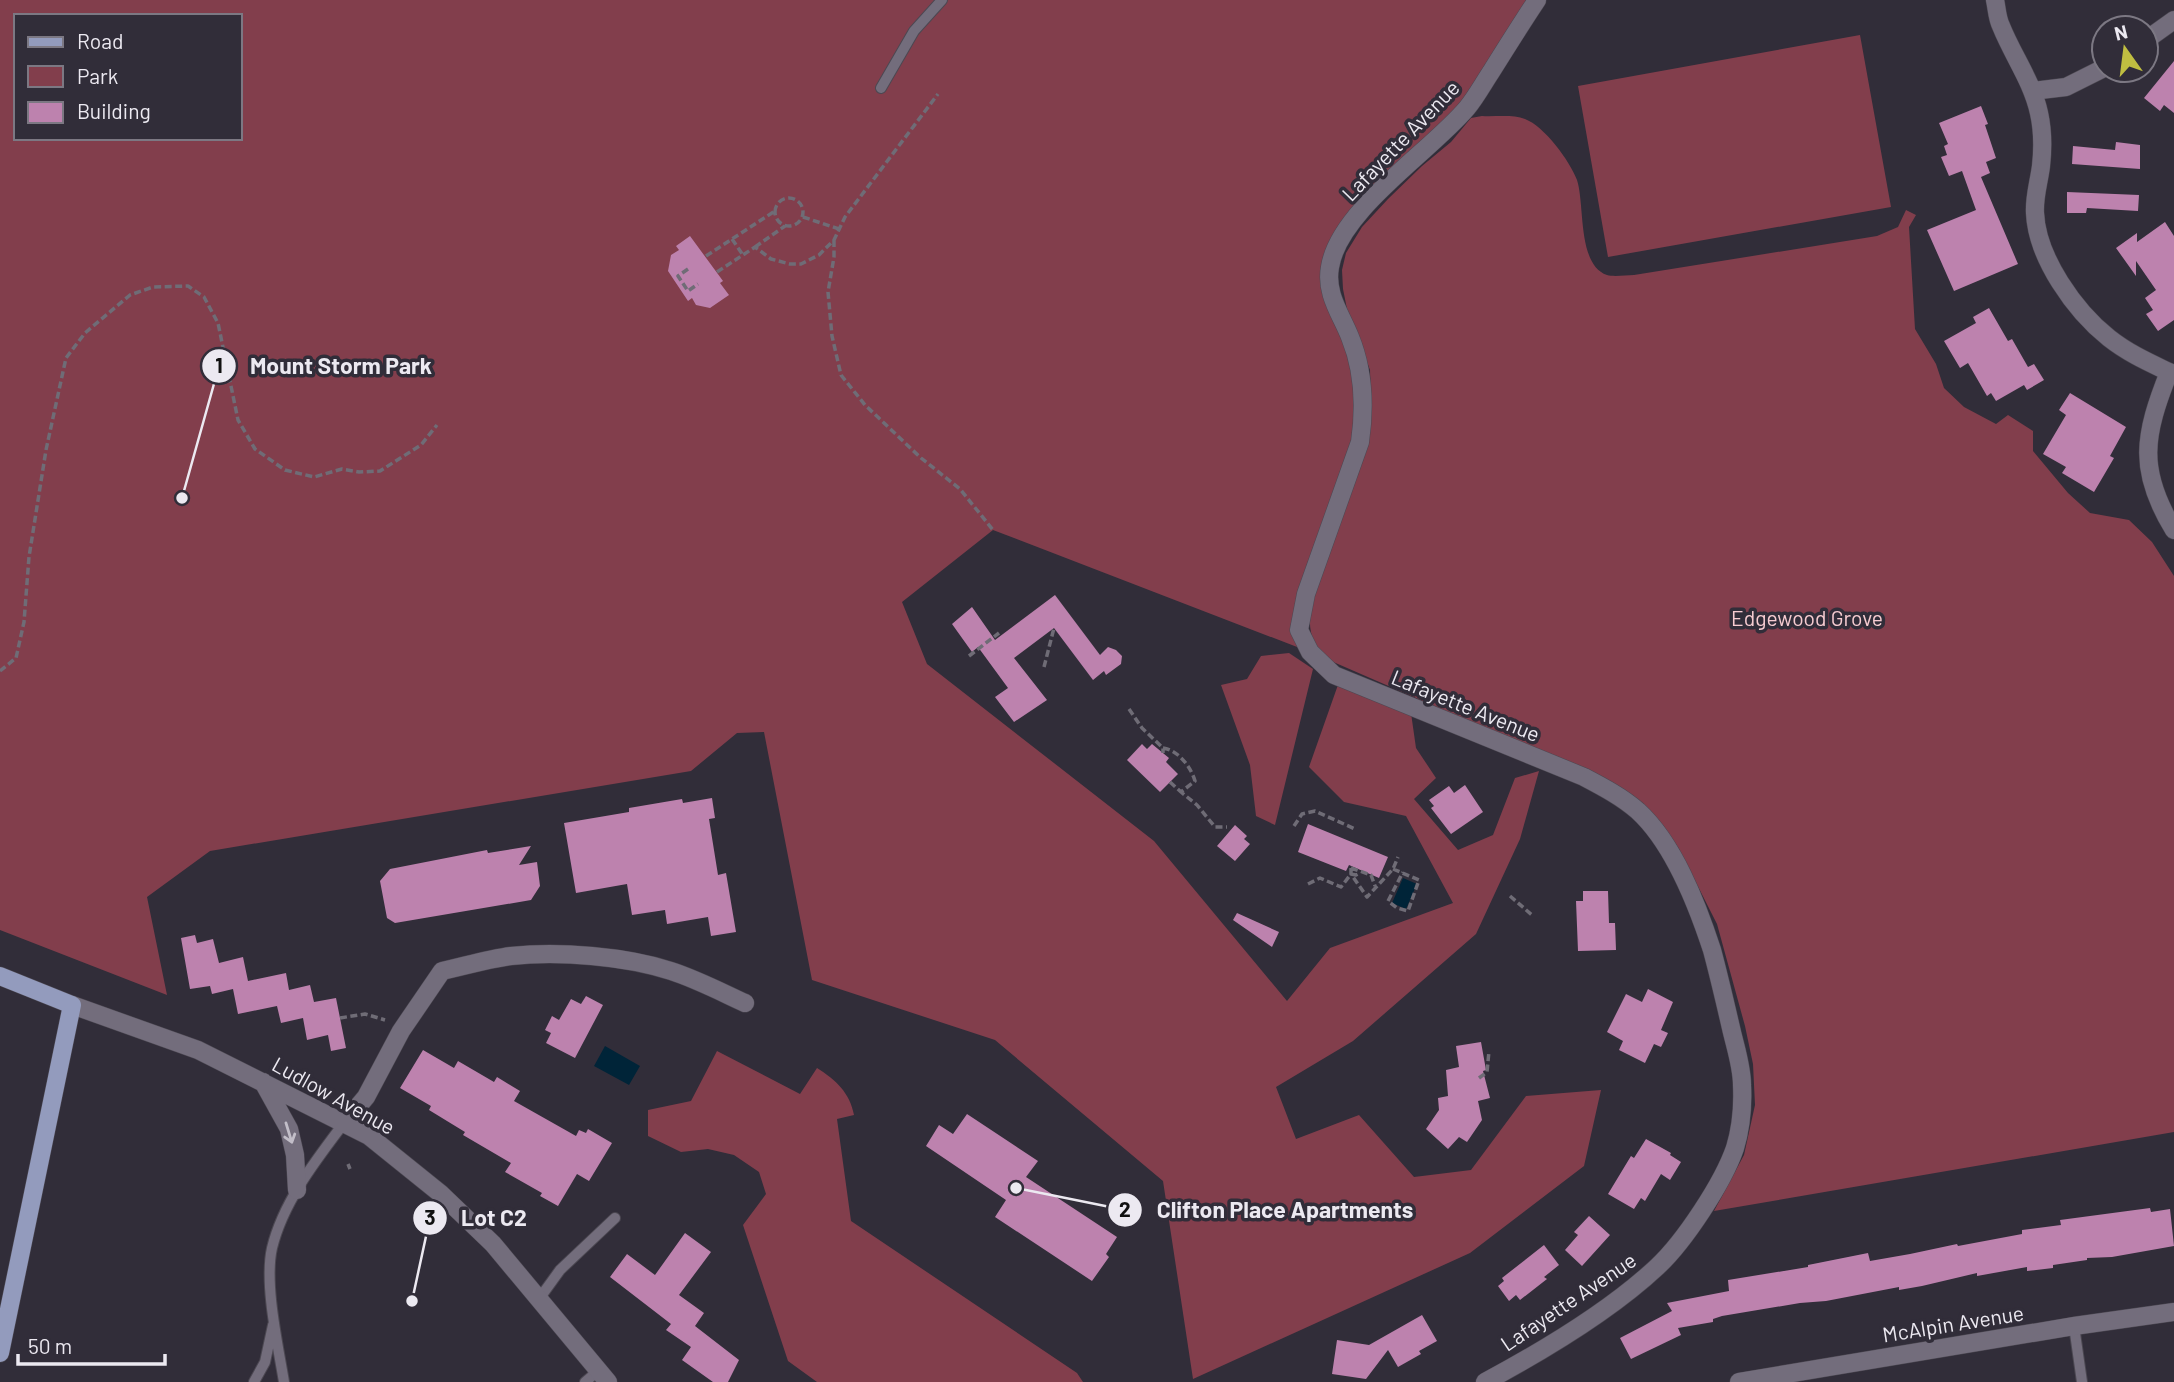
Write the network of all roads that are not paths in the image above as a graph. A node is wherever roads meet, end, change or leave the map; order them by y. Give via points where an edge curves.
1 (942, 0) edge
2 (1536, 0) edge
3 (1995, 0) edge
4 (2090, 75) edge
5 (881, 88) dead end
6 (2032, 91) junction
7 (2172, 373) edge
8 (2174, 530) edge
9 (0, 976) edge
10 (746, 1003) dead end
11 (72, 1005) junction
12 (263, 1082) junction
13 (344, 1123) junction
14 (297, 1190) junction
15 (615, 1218) dead end
16 (539, 1299) junction
17 (2174, 1312) edge
18 (274, 1318) junction
19 (2074, 1326) junction
20 (0, 1353) edge
21 (597, 1378) edge
22 (254, 1382) edge
23 (284, 1382) edge
24 (1485, 1382) edge
25 (1739, 1382) edge
26 (2082, 1382) edge

1 - 5 lane via 914,31
2 - 24 street, Lafayette Avenue via 1470,104 1369,202 1334,251 1329,288 1359,364 1363,418 1356,453 1306,594 1299,630 1310,652 1334,675 1584,777 1643,816 1673,857 1703,924 1742,1083 1741,1116 1734,1149 1717,1185 1681,1241 1657,1267 1556,1341
3 - 6 street via 1999,23
4 - 6 street via 2066,87
6 - 7 street via 2043,135 2035,215 2038,240 2048,261 2074,301 2108,338 2137,358
7 - 8 street via 2153,412 2148,463 2152,488
9 - 11 main road, Ludlow Avenue
10 - 13 street via 671,971 632,962 556,955 510,957 442,971 401,1031 366,1097
11 - 12 street, Ludlow Avenue via 198,1051
11 - 20 main road
12 - 13 street, Ludlow Avenue
12 -> 14 street via 289,1129
13 - 14 lane
13 - 16 street, Ludlow Avenue via 369,1136 441,1194 493,1244
14 - 18 lane via 271,1249
15 - 16 lane via 560,1270
16 - 21 street, Ludlow Avenue
17 - 19 street, McAlpin Avenue
18 - 22 lane via 264,1362
18 - 23 lane
19 - 25 street, McAlpin Avenue
19 - 26 lane

